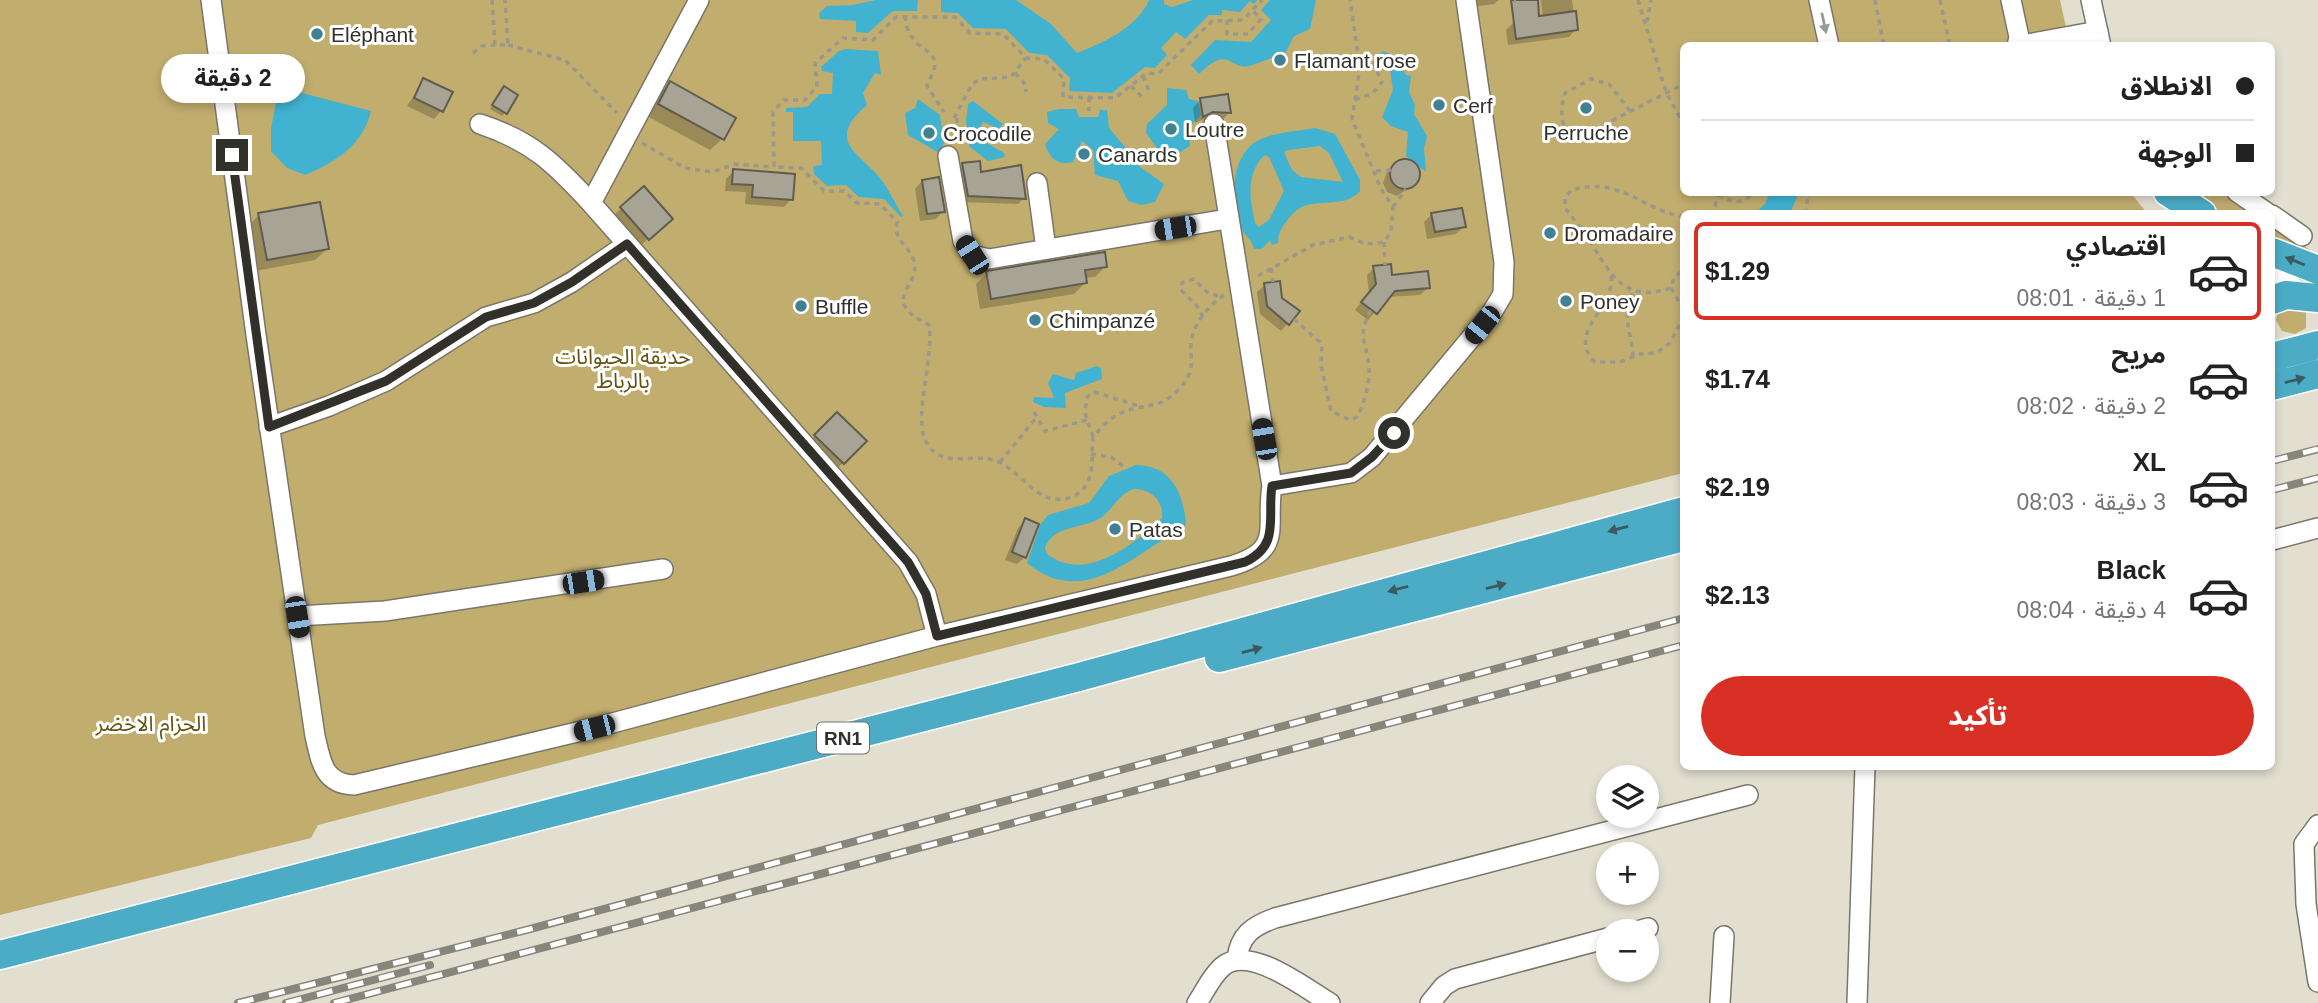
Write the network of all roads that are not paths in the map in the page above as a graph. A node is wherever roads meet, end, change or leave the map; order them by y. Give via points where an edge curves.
1 (211, 0) edge
2 (699, 0) edge
3 (1466, 0) edge
4 (1819, 0) edge
5 (2011, 0) edge
6 (2091, 0) edge
7 (2099, 38) edge
8 (1828, 42) edge
9 (2018, 42) edge
10 (2034, 42) edge
11 (480, 124) dead end
12 (1214, 124) dead end
13 (948, 156) dead end
14 (1037, 183) dead end
15 (2162, 196) edge
16 (2174, 196) edge
17 (2243, 196) edge
18 (591, 203) junction
19 (2174, 210) edge
20 (2196, 210) edge
21 (2264, 210) edge
22 (2275, 217) edge
23 (1227, 219) junction
24 (2302, 236) dead end
25 (627, 244) junction
26 (1046, 249) junction
27 (2275, 255) edge
28 (2275, 277) edge
29 (2317, 293) edge
30 (2275, 299) edge
31 (2318, 374) edge
32 (2275, 385) edge
33 (269, 427) junction
34 (1272, 486) junction
35 (1680, 512) edge
36 (2318, 528) edge
37 (1680, 538) edge
38 (2275, 539) edge
39 (663, 569) dead end
40 (297, 617) junction
41 (937, 636) junction
42 (1865, 770) edge
43 (1748, 795) dead end
44 (2318, 825) edge
45 (1724, 936) dead end
46 (1596, 941) edge
47 (0, 955) edge
48 (1237, 960) junction
49 (0, 975) edge
50 (2318, 982) edge
51 (1197, 1003) edge
52 (1330, 1003) edge
53 (1430, 1003) edge
54 (1720, 1003) edge
55 (1857, 1003) edge

1 - 33 street
2 - 18 street
3 - 34 street via 1504,262 1503,294 1372,457 1351,473
4 -> 8 street
5 - 9 street
6 - 7 street
7 - 10 street
11 - 18 street via 540,151
12 - 23 street
13 - 26 street via 963,241 972,255 989,259
14 - 26 street
15 - 19 street
16 - 20 highway
17 - 21 street
18 - 25 street
22 - 24 street
23 - 26 street
23 - 34 street
25 - 33 street via 534,303 486,317 386,381
25 - 41 street via 908,562 926,594
29 -> 27 highway
28 - 29 street
29 - 30 highway
32 -> 31 highway
33 - 40 street
34 - 41 street via 1270,538 1262,551 1245,562
35 -> 47 highway, RN1 via 1079,677
36 - 38 street
49 -> 37 highway, RN1
39 - 40 street via 384,611
40 - 41 street via 321,764 334,780 354,785 594,728
42 - 55 street
43 - 48 street via 1275,918 1244,936
44 - 50 street via 2304,844 2306,904
45 - 54 street
46 - 53 street via 1455,979
48 - 51 street via 1224,965
48 - 52 street via 1266,966

